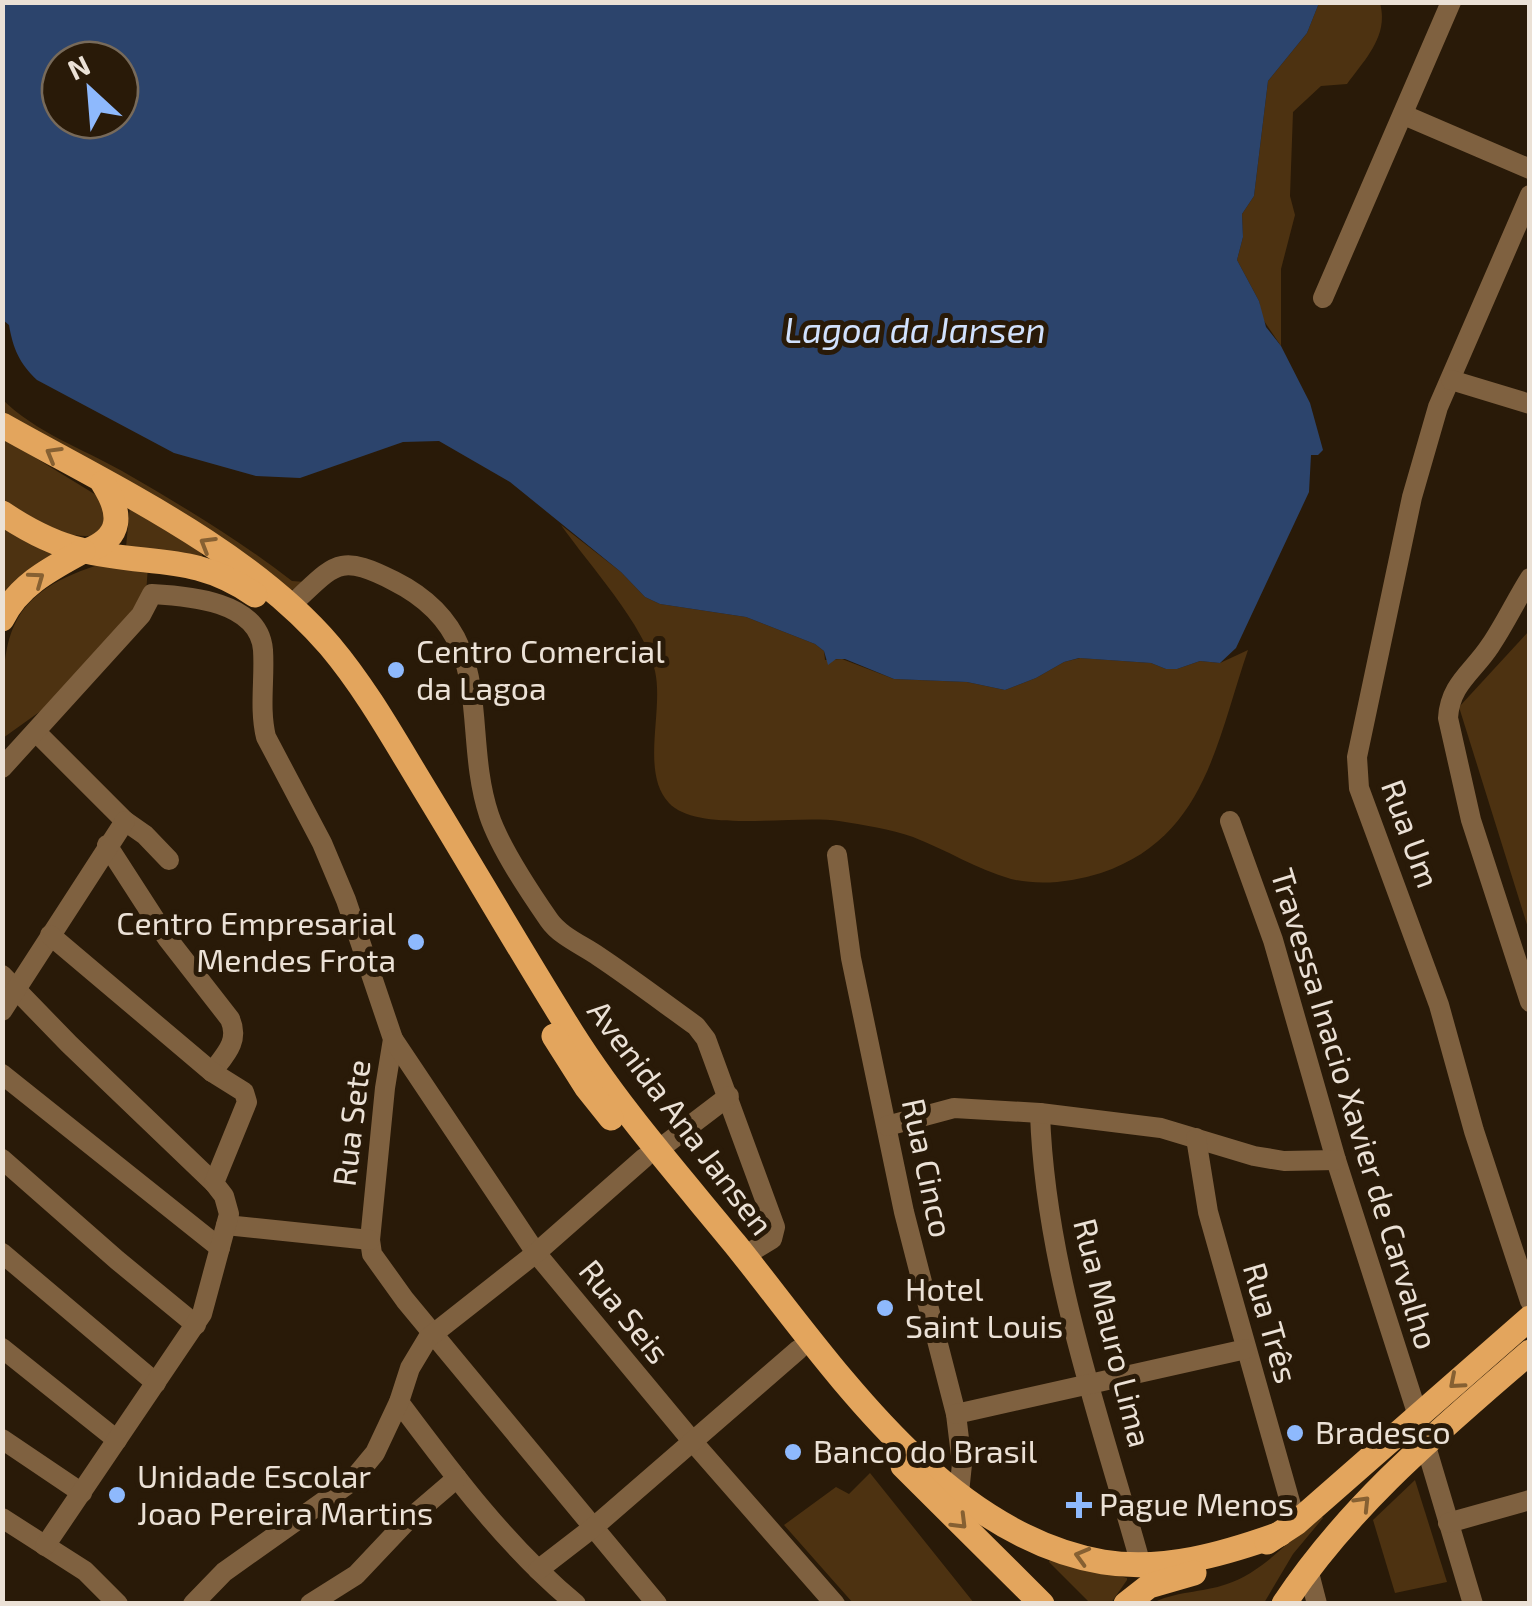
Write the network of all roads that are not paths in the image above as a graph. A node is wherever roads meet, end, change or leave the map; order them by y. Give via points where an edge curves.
1 (1450, 2) edge
2 (1404, 115) junction
3 (1530, 169) edge
4 (1530, 195) edge
5 (1322, 298) dead end
6 (1451, 380) junction
7 (1530, 404) edge
8 (2, 425) edge
9 (103, 482) junction
10 (2, 513) edge
11 (85, 551) junction
12 (1530, 578) edge
13 (291, 605) junction
14 (2, 619) edge
15 (36, 732) junction
16 (2, 768) edge
17 (125, 821) junction
18 (1230, 821) dead end
19 (107, 845) junction
20 (837, 855) dead end
21 (169, 860) dead end
22 (50, 935) junction
23 (9, 982) edge
24 (1530, 1002) edge
25 (2, 1011) edge
26 (393, 1039) junction
27 (212, 1072) junction
28 (2, 1074) edge
29 (729, 1096) junction
30 (1040, 1114) junction
31 (888, 1126) junction
32 (1196, 1138) junction
33 (651, 1154) junction
34 (2, 1159) edge
35 (1336, 1160) junction
36 (214, 1183) junction
37 (226, 1225) junction
38 (370, 1240) junction
39 (220, 1248) junction
40 (2, 1252) edge
41 (536, 1252) junction
42 (744, 1256) junction
43 (1530, 1301) edge
44 (1530, 1318) edge
45 (196, 1325) junction
46 (434, 1333) junction
47 (2, 1348) edge
48 (1246, 1349) junction
49 (798, 1350) junction
50 (1530, 1352) edge
51 (156, 1383) junction
52 (1092, 1386) junction
53 (399, 1402) junction
54 (956, 1414) junction
55 (1418, 1416) junction
56 (2, 1438) edge
57 (117, 1440) junction
58 (693, 1442) junction
59 (1425, 1443) junction
60 (457, 1478) junction
61 (82, 1493) junction
62 (959, 1493) junction
63 (1530, 1500) edge
64 (2, 1518) edge
65 (1448, 1523) junction
66 (595, 1526) junction
67 (1288, 1529) junction
68 (44, 1546) junction
69 (1141, 1565) junction
70 (1308, 1569) junction
71 (538, 1570) junction
72 (118, 1604) edge
73 (193, 1604) edge
74 (310, 1604) edge
75 (576, 1604) edge
76 (657, 1604) edge
77 (835, 1604) edge
78 (1042, 1604) edge
79 (1126, 1604) edge
80 (1286, 1604) edge
81 (1317, 1604) edge
82 (1473, 1604) edge

1 - 2 street
2 - 3 street
2 - 5 street
4 - 6 street, Rua Um
6 - 7 street
6 - 43 street, Rua Um via 1412,496 1357,775 1440,1005
9 -> 8 main road, Avenida Ana Jansen
9 - 11 main road via 116,524 106,541
13 -> 9 main road, Avenida Ana Jansen via 226,555
10 - 11 main road, Avenida Ana Jansen
14 -> 11 main road via 27,586
11 - 33 main road, Avenida Ana Jansen via 187,563 222,574 311,649 372,734 573,1067
12 - 24 street via 1493,642 1455,687 1448,718 1471,820
13 - 29 street via 322,577 352,563 411,590 432,608 468,671 490,818 534,896 555,928 696,1026
13 - 33 main road, Avenida Ana Jansen via 350,670
15 - 16 street
15 - 17 street
15 - 26 street, Rua Sete via 141,615 152,594 214,601 248,622 262,643 266,737 328,858
17 - 19 street
17 - 21 street
18 - 35 street, Travessa Inacio Xavier de Carvalho via 1273,940
19 - 22 street
19 - 27 street via 234,1028 228,1052
20 - 31 street, Rua Cinco via 851,958
22 - 23 street
22 - 27 street
23 - 25 street
23 - 36 street
26 - 38 street, Rua Sete
26 - 41 street, Rua Seis
27 - 36 street via 248,1102
28 - 39 street
29 - 33 street
29 - 42 street via 776,1233
30 - 31 street via 954,1108
30 - 32 street via 1138,1124
30 - 52 street, Rua Mauro Lima via 1061,1272
31 - 54 street, Rua Cinco
32 - 35 street via 1284,1161
32 - 48 street, Rua Três via 1208,1212
33 - 41 street
33 - 42 main road, Avenida Ana Jansen
33 - 49 main road, Avenida Ana Jansen
34 - 45 street
35 - 55 street, Travessa Inacio Xavier de Carvalho
36 - 37 street via 229,1210
37 - 38 street
37 - 39 street
38 - 46 street via 376,1261
39 - 45 street
40 - 51 street
41 - 46 street
41 - 58 street, Rua Seis
42 - 62 main road, Avenida Ana Jansen via 859,1399
44 -> 55 main road
45 - 51 street
46 - 53 street via 416,1354
46 - 66 street
47 - 57 street
48 - 52 street
48 - 67 street, Rua Três
49 - 58 street
49 -> 78 main road, Avenida Ana Jansen via 874,1438
50 - 59 main road
51 - 57 street
52 - 54 street
52 - 69 street, Rua Mauro Lima
53 - 60 street
53 - 73 street via 351,1482 224,1572
54 - 62 street, Rua Cinco
55 - 67 main road
56 - 61 street
57 - 61 street
58 - 66 street
58 - 77 street, Rua Seis
59 - 65 street
70 -> 59 main road
60 - 71 street
60 - 74 street via 356,1575
61 - 68 street
69 -> 62 main road, Avenida Ana Jansen via 1059,1549
63 - 65 street
64 - 68 street
65 - 82 street
66 - 71 street
66 - 76 street
67 - 69 main road, Avenida Ana Jansen via 1195,1558
67 - 79 main road via 1221,1566 1149,1586
68 - 72 street
70 - 80 main road
70 - 81 street
71 - 75 street

